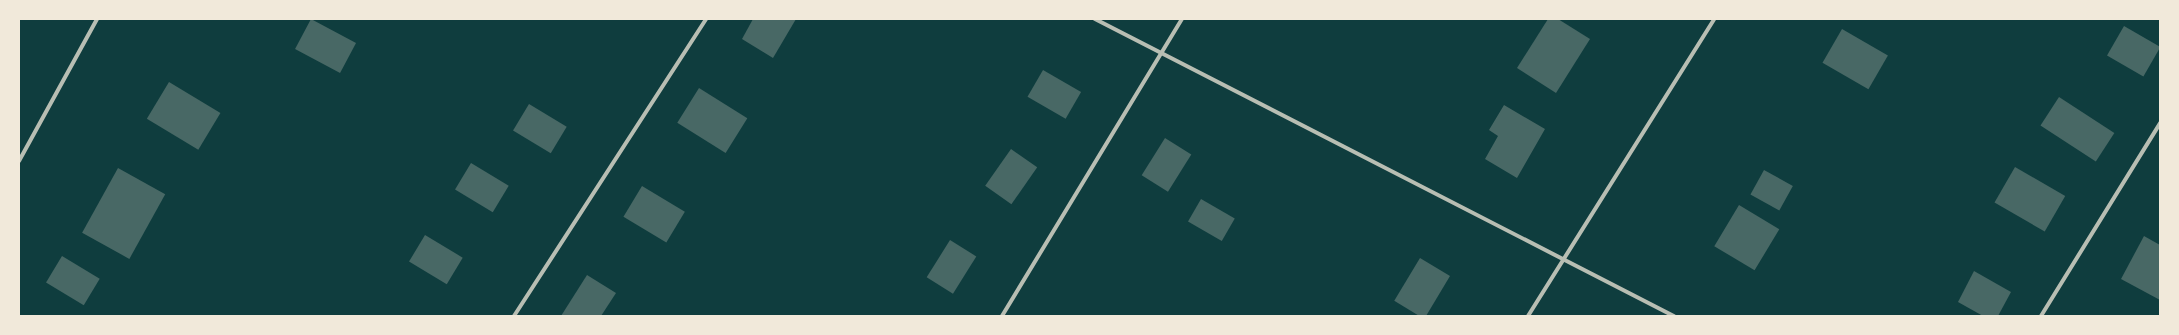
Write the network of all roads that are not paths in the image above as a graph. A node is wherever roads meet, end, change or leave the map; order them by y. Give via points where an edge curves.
1 (97, 19) edge
2 (706, 19) edge
3 (1095, 19) edge
4 (1182, 19) edge
5 (1714, 19) edge
6 (1164, 54) junction
7 (2160, 122) edge
8 (19, 161) edge
9 (1562, 258) junction
10 (514, 316) edge
11 (1002, 316) edge
12 (1528, 316) edge
13 (1674, 316) edge
14 (2041, 316) edge

1 - 8 street
2 - 10 street
3 - 6 street
4 - 6 street
5 - 9 street
6 - 9 street
6 - 11 street
7 - 14 street
9 - 12 street
9 - 13 street

